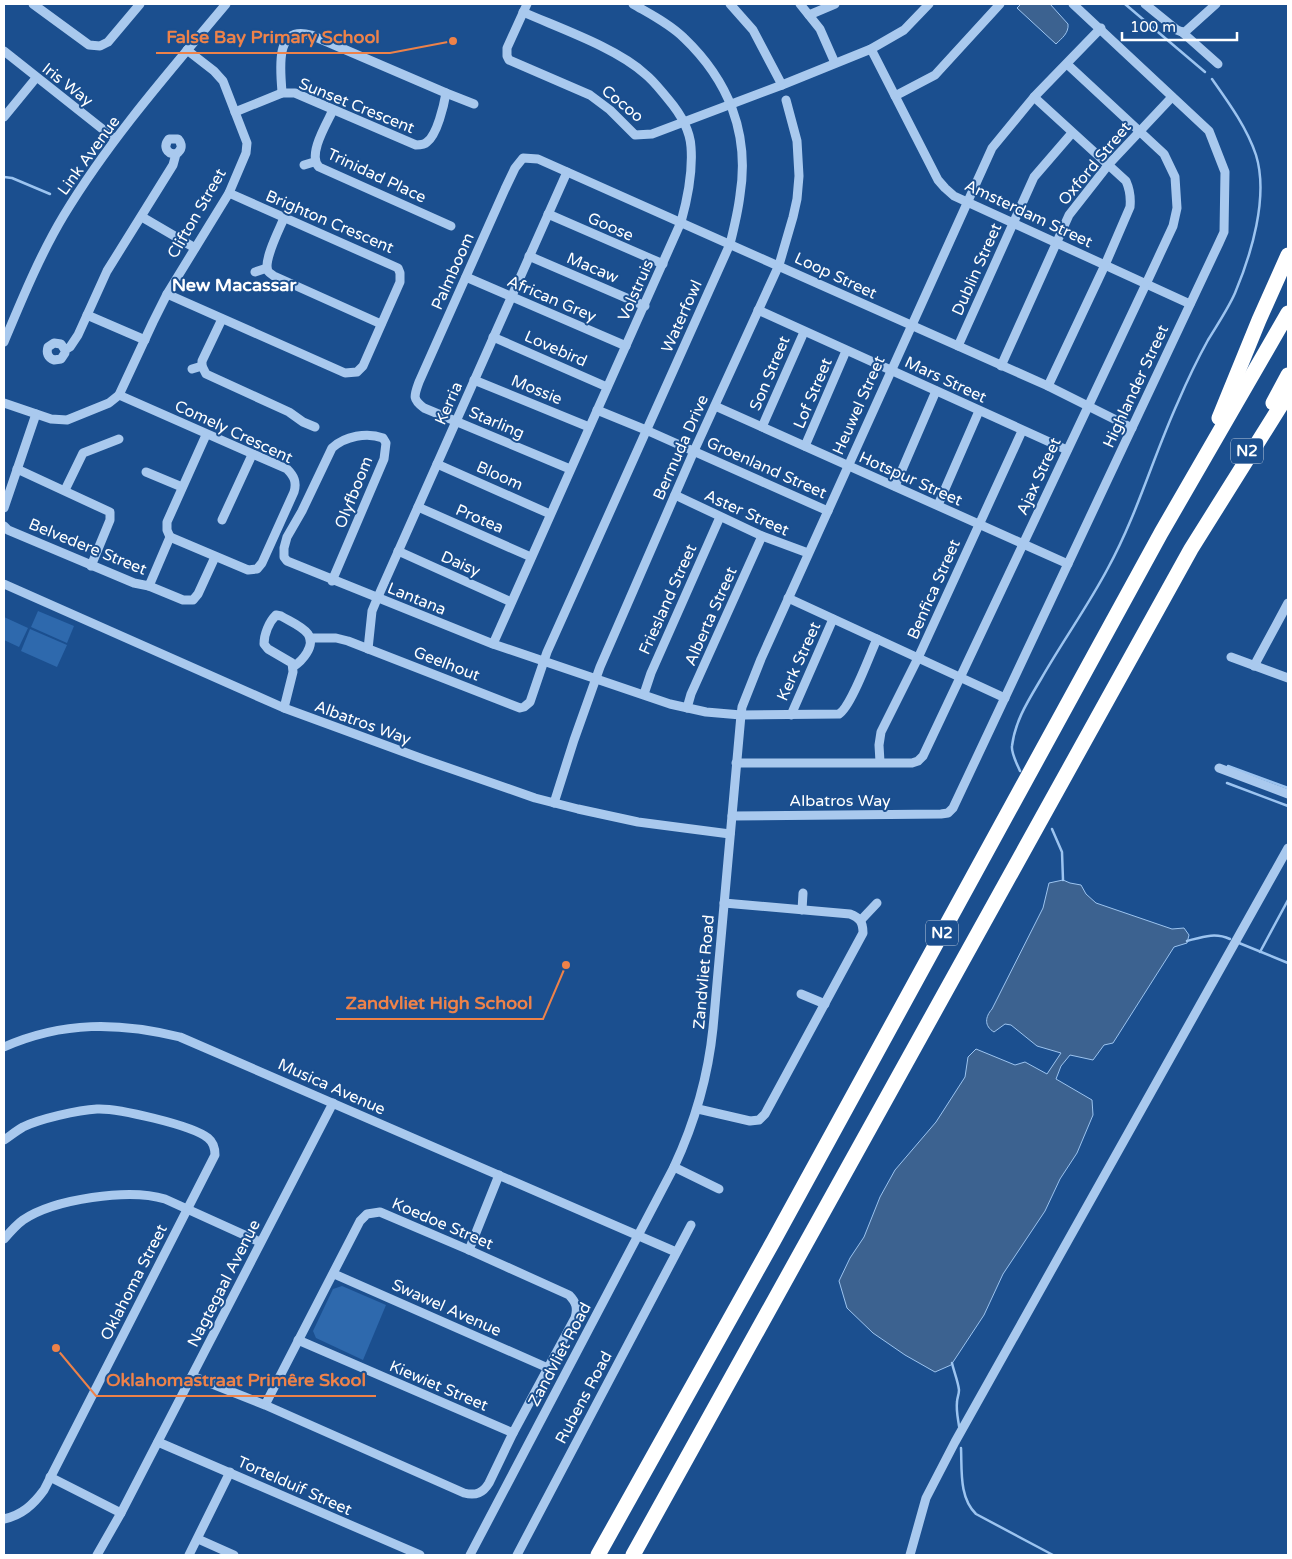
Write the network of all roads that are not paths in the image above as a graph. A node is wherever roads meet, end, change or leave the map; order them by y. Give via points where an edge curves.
1 (33, 4) edge
2 (140, 4) edge
3 (226, 4) edge
4 (633, 4) edge
5 (730, 4) edge
6 (800, 4) edge
7 (835, 4) edge
8 (929, 4) edge
9 (1000, 4) edge
10 (1074, 4) edge
11 (1145, 4) edge
12 (1216, 4) edge
13 (525, 8) edge
14 (809, 15) junction
15 (1101, 28) junction
16 (1182, 32) junction
17 (871, 49) junction
18 (187, 50) junction
19 (4, 51) edge
20 (835, 63) junction
21 (1068, 64) junction
22 (1218, 64) dead end
23 (36, 78) junction
24 (782, 85) junction
25 (282, 93) junction
26 (446, 93) junction
27 (895, 96) junction
28 (1034, 97) junction
29 (1172, 97) junction
30 (786, 100) dead end
31 (474, 104) dead end
32 (731, 104) junction
33 (333, 110) junction
34 (235, 112) junction
35 (4, 117) edge
36 (684, 122) junction
37 (1140, 131) junction
38 (1072, 132) junction
39 (115, 139) junction
40 (176, 154) dead end
41 (523, 158) joint
42 (314, 162) junction
43 (1109, 164) junction
44 (304, 165) dead end
45 (567, 172) junction
46 (229, 193) junction
47 (967, 201) junction
48 (548, 214) junction
49 (142, 217) junction
50 (284, 218) junction
51 (681, 222) junction
52 (1014, 222) junction
53 (451, 226) dead end
54 (1056, 242) junction
55 (730, 244) junction
56 (195, 248) junction
57 (1288, 255) edge
58 (530, 256) junction
59 (663, 264) junction
60 (779, 265) junction
61 (1105, 265) junction
62 (266, 268) junction
63 (255, 272) dead end
64 (466, 277) junction
65 (1146, 284) junction
66 (167, 294) junction
67 (511, 298) junction
68 (1190, 304) junction
69 (645, 306) junction
70 (758, 310) junction
71 (1288, 313) edge
72 (87, 315) junction
73 (222, 319) junction
74 (381, 324) junction
75 (910, 326) junction
76 (804, 332) junction
77 (493, 337) junction
78 (144, 340) junction
79 (4, 342) edge
80 (626, 346) junction
81 (958, 346) junction
82 (65, 350) dead end
83 (846, 351) junction
84 (202, 366) junction
85 (1001, 366) junction
86 (192, 369) dead end
87 (891, 369) junction
88 (1288, 375) edge
89 (474, 380) junction
90 (1048, 386) junction
91 (607, 387) junction
92 (936, 391) junction
93 (1288, 394) edge
94 (119, 395) junction
95 (415, 399) joint
96 (4, 403) edge
97 (293, 403) dead end
98 (715, 406) junction
99 (1088, 406) junction
100 (597, 410) junction
101 (289, 412) junction
102 (979, 412) junction
103 (36, 414) junction
104 (456, 421) junction
105 (315, 427) dead end
106 (589, 427) junction
107 (762, 427) junction
108 (1132, 428) junction
109 (646, 430) junction
110 (1022, 431) junction
111 (206, 435) junction
112 (119, 439) dead end
113 (805, 446) junction
114 (1067, 450) junction
115 (694, 451) junction
116 (252, 455) junction
117 (437, 464) junction
118 (848, 466) junction
119 (17, 469) junction
120 (570, 469) junction
121 (1198, 471) junction
122 (146, 472) dead end
123 (895, 486) junction
124 (182, 487) junction
125 (65, 490) junction
126 (675, 495) junction
127 (938, 505) junction
128 (4, 508) edge
129 (418, 508) junction
130 (828, 511) junction
131 (550, 514) junction
132 (720, 517) junction
133 (222, 520) dead end
134 (979, 524) junction
135 (4, 526) edge
136 (1206, 526) junction
137 (762, 536) junction
138 (170, 537) junction
139 (1022, 543) junction
140 (398, 551) junction
141 (808, 554) junction
142 (284, 556) joint
143 (531, 556) junction
144 (215, 557) junction
145 (1068, 564) junction
146 (91, 566) junction
147 (332, 580) junction
148 (4, 584) edge
149 (149, 586) junction
150 (788, 598) junction
151 (377, 599) junction
152 (512, 602) junction
153 (1288, 603) edge
154 (833, 619) junction
155 (310, 638) junction
156 (877, 639) junction
157 (493, 644) junction
158 (368, 649) junction
159 (1231, 657) dead end
160 (918, 658) junction
161 (543, 661) junction
162 (1254, 666) junction
163 (294, 667) junction
164 (959, 677) junction
165 (596, 678) junction
166 (1288, 678) edge
167 (644, 694) junction
168 (1005, 698) junction
169 (284, 708) junction
170 (687, 708) junction
171 (791, 715) junction
172 (741, 716) junction
173 (880, 762) junction
174 (736, 763) junction
175 (1219, 768) dead end
176 (1288, 794) edge
177 (554, 803) junction
178 (948, 813) joint
179 (732, 816) junction
180 (730, 834) junction
181 (1288, 848) edge
182 (803, 893) dead end
183 (724, 903) junction
184 (877, 903) dead end
185 (802, 910) junction
186 (860, 920) junction
187 (801, 994) dead end
188 (825, 1004) junction
189 (4, 1046) edge
190 (333, 1103) junction
191 (698, 1109) junction
192 (4, 1140) edge
193 (674, 1167) junction
194 (499, 1175) junction
195 (719, 1189) dead end
196 (187, 1209) junction
197 (691, 1225) dead end
198 (638, 1236) junction
199 (4, 1239) edge
200 (260, 1242) junction
201 (469, 1250) junction
202 (676, 1252) junction
203 (334, 1274) junction
204 (298, 1340) junction
205 (548, 1368) junction
206 (192, 1376) junction
207 (531, 1400) junction
208 (265, 1405) junction
209 (548, 1407) junction
210 (513, 1433) junction
211 (158, 1442) junction
212 (230, 1472) junction
213 (50, 1477) junction
214 (121, 1513) junction
215 (4, 1519) edge
216 (198, 1539) junction
217 (97, 1555) edge
218 (189, 1555) edge
219 (234, 1555) edge
220 (420, 1555) edge
221 (470, 1555) edge
222 (517, 1555) edge
223 (598, 1555) edge
224 (632, 1555) edge
225 (910, 1555) edge

1 - 2 street via 96,46 108,42
3 - 18 street, Link Avenue
4 - 32 street, Waterfowl via 683,37 720,81
5 - 24 street via 753,30
6 - 14 street
7 - 14 street
8 - 17 street, Cocoo via 904,30
9 - 27 street via 935,75
10 - 15 street, Highlander Street
11 - 16 street
12 - 16 street
13 - 36 street, Volstruis via 609,50 645,73
13 - 36 street, Cocoo via 507,48 507,56 514,64 590,95 634,135 652,134
14 - 20 street via 820,29
15 - 21 street, Heuwel Street
15 - 29 street, Highlander Street
16 - 22 street
17 - 20 street, Cocoo
17 - 27 street, Amsterdam Street
18 - 34 street, Clifton Street via 223,81
18 - 39 street, Link Avenue
19 - 23 street, Iris Way
20 - 24 street, Cocoo
21 - 28 street, Heuwel Street
21 - 37 street, Ajax Street
23 - 35 street
23 - 39 street, Iris Way
24 - 32 street, Cocoo
25 - 26 street, Sunset Crescent via 282,50 288,38 302,33 311,34
25 - 33 street, Sunset Crescent via 300,94
25 - 34 street, Sunset Crescent
26 - 31 street, Sunset Crescent
26 - 33 street, Sunset Crescent via 443,110 430,139 421,145
27 - 47 street, Amsterdam Street via 938,180 954,196
28 - 38 street
28 - 47 street, Heuwel Street via 992,148
29 - 37 street, Oxford Street
29 - 68 street, Highlander Street via 1208,132 1225,172 1224,232
30 - 60 street, Bermuda Drive via 797,141 799,176 793,217
32 - 36 street, Cocoo
32 - 55 street, Waterfowl via 742,143 742,176
33 - 42 street, Trinidad Place via 316,148
34 - 46 street, Clifton Street via 247,148
36 - 51 street, Volstruis via 691,145 691,173
37 - 43 street, Oxford Street
37 - 65 street, Ajax Street via 1170,164 1177,195 1174,226
38 - 43 street
38 - 52 street, Dublin Street via 1034,177
39 - 79 street, Link Avenue via 63,216
40 - 49 street via 173,165
41 - 45 street, Loop Street via 538,159
41 - 64 street, Palmboom via 515,168
42 - 44 street, Trinidad Place
42 - 53 street, Trinidad Place via 319,167 430,210
43 - 54 street, Oxford Street via 1073,209
43 - 61 street via 1126,181 1131,198
45 - 48 street, Kerria
45 - 51 street, Loop Street
46 - 50 street, Brighton Crescent
46 - 56 street, Clifton Street
47 - 52 street, Amsterdam Street
47 - 75 street, Heuwel Street
48 - 58 street, Kerria
48 - 59 street, Goose
49 - 56 street
49 - 72 street via 107,270
50 - 62 street
50 - 74 street, Brighton Crescent via 397,267 400,282
51 - 55 street, Loop Street
51 - 59 street, Volstruis
52 - 54 street, Amsterdam Street
52 - 81 street, Dublin Street
54 - 61 street, Amsterdam Street
54 - 85 street, Oxford Street
55 - 60 street, Loop Street
55 - 109 street, Waterfowl
56 - 66 street, Clifton Street
57 - 121 highway
58 - 67 street, Kerria
58 - 69 street, Macaw
59 - 69 street, Volstruis
60 - 70 street, Bermuda Drive
60 - 75 street, Loop Street
61 - 65 street, Amsterdam Street
61 - 90 street
62 - 63 street
62 - 74 street via 274,276
64 - 67 street, African Grey
64 - 95 street, Palmboom via 419,382
65 - 68 street, Amsterdam Street
65 - 99 street, Ajax Street
66 - 73 street, Brighton Crescent
66 - 78 street, Clifton Street
67 - 77 street, Kerria
67 - 80 street, African Grey
68 - 108 street, Highlander Street
69 - 80 street, Volstruis
70 - 76 street, Mars Street
70 - 98 street, Bermuda Drive
71 - 121 highway, N2
72 - 78 street
72 - 82 street via 78,335
73 - 74 street, Brighton Crescent via 349,374 363,366
73 - 84 street
75 - 81 street, Loop Street
75 - 87 street, Heuwel Street
76 - 83 street, Mars Street
76 - 107 street, Son Street
77 - 89 street, Kerria
77 - 91 street, Lovebird
78 - 94 street, Clifton Street
80 - 91 street, Volstruis
81 - 85 street, Loop Street
83 - 87 street, Mars Street
83 - 113 street, Lof Street
84 - 86 street
84 - 101 street via 209,376
85 - 90 street, Loop Street
87 - 92 street, Mars Street
87 - 118 street, Heuwel Street
88 - 136 highway, N2
89 - 104 street, Kerria
89 - 106 street, Mossie
90 - 99 street, Loop Street
91 - 100 street, Volstruis
92 - 102 street, Mars Street
92 - 123 street
93 - 136 highway
94 - 103 street via 109,403 67,420
94 - 111 street, Comely Crescent
95 - 104 street, Starling via 424,408
96 - 103 street
97 - 101 street
98 - 107 street, Hotspur Street
98 - 115 street, Bermuda Drive
99 - 108 street, Loop Street
99 - 114 street, Ajax Street
100 - 106 street, Volstruis
100 - 109 street, Groenland Street
101 - 105 street
102 - 110 street, Mars Street
102 - 127 street
103 - 119 street
104 - 117 street, Kerria
104 - 120 street, Starling
106 - 120 street, Volstruis
107 - 113 street, Hotspur Street
108 - 145 street, Highlander Street
109 - 115 street, Groenland Street
109 - 161 street, Waterfowl
110 - 114 street, Mars Street
110 - 134 street, Benfica Street
111 - 116 street, Comely Crescent
111 - 124 street, Belvedere Street
112 - 125 street via 83,453
113 - 118 street, Hotspur Street
114 - 139 street, Ajax Street
115 - 126 street, Bermuda Drive
115 - 130 street, Groenland Street
116 - 133 street
116 - 144 street, Comely Crescent via 287,469 295,483 294,492 257,569 248,570
117 - 129 street, Kerria
117 - 131 street, Bloom
118 - 123 street, Hotspur Street
118 - 130 street, Heuwel Street
119 - 125 street
119 - 128 street
120 - 131 street, Volstruis
121 - 223 highway, N2
122 - 124 street
123 - 127 street, Hotspur Street
124 - 138 street, Belvedere Street via 167,522
125 - 146 street via 111,513
126 - 132 street, Aster Street
126 - 165 street, Bermuda Drive
127 - 134 street, Hotspur Street
129 - 140 street, Kerria
129 - 143 street, Protea
130 - 141 street, Heuwel Street
131 - 143 street, Volstruis
132 - 137 street, Aster Street
132 - 167 street, Friesland Street
134 - 139 street, Hotspur Street
134 - 160 street, Benfica Street
135 - 146 street, Belvedere Street
136 - 224 highway, N2
137 - 141 street, Aster Street
137 - 170 street, Alberta Street
138 - 144 street, Comely Crescent
138 - 149 street, Belvedere Street
139 - 145 street, Hotspur Street
139 - 164 street, Ajax Street
140 - 151 street, Kerria
140 - 152 street, Daisy
141 - 150 street, Heuwel Street
142 - 147 street, Lantana via 287,561
142 - 147 street, Olyfboom via 287,537 332,448 347,438 375,435 383,438 386,443 384,459
143 - 152 street, Volstruis
144 - 149 street via 193,600 183,600
145 - 168 street, Highlander Street
146 - 149 street, Belvedere Street
147 - 151 street, Lantana
148 - 169 street, Albatros Way
150 - 154 street
150 - 172 street, Heuwel Street via 761,659
151 - 157 street, Lantana
151 - 158 street, Kerria via 372,612
152 - 157 street, Volstruis
153 - 162 street
154 - 156 street
154 - 171 street, Kerk Street
155 - 158 street, Geelhout via 336,638
155 - 163 street via 305,657
155 - 163 street via 281,616 272,620 264,644 290,660
156 - 160 street
156 - 171 street, Lantana via 844,711 829,715
157 - 161 street, Lantana
158 - 161 street, Geelhout via 520,708 530,702
159 - 162 street
160 - 164 street
160 - 173 street, Benfica Street via 882,732
161 - 165 street, Lantana
162 - 166 street
163 - 169 street
164 - 168 street
164 - 173 street, Ajax Street via 923,756 912,763
165 - 167 street, Lantana
165 - 177 street, Bermuda Drive
167 - 170 street, Lantana
168 - 178 street, Highlander Street
169 - 177 street, Albatros Way via 375,743
170 - 172 street, Lantana
171 - 172 street, Lantana
172 - 174 street, Heuwel Street
173 - 174 street, Ajax Street
174 - 179 street, Heuwel Street
175 - 176 street
177 - 180 street, Albatros Way via 630,821
178 - 179 street, Albatros Way
179 - 180 street, Heuwel Street
180 - 183 street, Zandvliet Road
181 - 225 street via 926,1498
182 - 185 street
183 - 185 street
183 - 191 street, Zandvliet Road via 711,1048
184 - 186 street
185 - 186 street via 850,914
186 - 188 street via 862,937
187 - 188 street
188 - 191 street via 759,1120 744,1120
189 - 190 street, Musica Avenue via 39,1034 76,1027 136,1028 194,1042
190 - 194 street, Musica Avenue
190 - 200 street, Nagtegaal Avenue
191 - 193 street, Zandvliet Road
192 - 196 street, Oklahoma Street via 29,1124 91,1110 105,1109 174,1123 210,1139 215,1149 214,1158
193 - 195 street
193 - 198 street, Zandvliet Road
194 - 198 street, Musica Avenue
194 - 201 street
196 - 199 street via 154,1197 86,1198 30,1216
196 - 200 street
196 - 213 street, Oklahoma Street
197 - 202 street, Rubens Road
198 - 202 street
198 - 209 street, Zandvliet Road
200 - 206 street, Nagtegaal Avenue
201 - 203 street, Koedoe Street via 380,1212 371,1212 360,1221
201 - 205 street, Koedoe Street via 573,1299 577,1308 574,1318
202 - 222 street, Rubens Road
203 - 204 street, Koedoe Street
203 - 205 street, Swawel Avenue
204 - 208 street, Koedoe Street
204 - 210 street, Kiewiet Street
205 - 207 street, Koedoe Street
206 - 208 street, Koedoe Street
206 - 211 street, Nagtegaal Avenue
207 - 209 street
207 - 210 street, Koedoe Street
208 - 210 street, Koedoe Street via 468,1494 479,1493 486,1487
209 - 221 street, Zandvliet Road
211 - 212 street, Tortelduif Street
211 - 214 street, Nagtegaal Avenue
212 - 216 street
212 - 220 street, Tortelduif Street
213 - 214 street
213 - 215 street, Oklahoma Street via 31,1506
214 - 217 street, Nagtegaal Avenue
216 - 218 street
216 - 219 street

